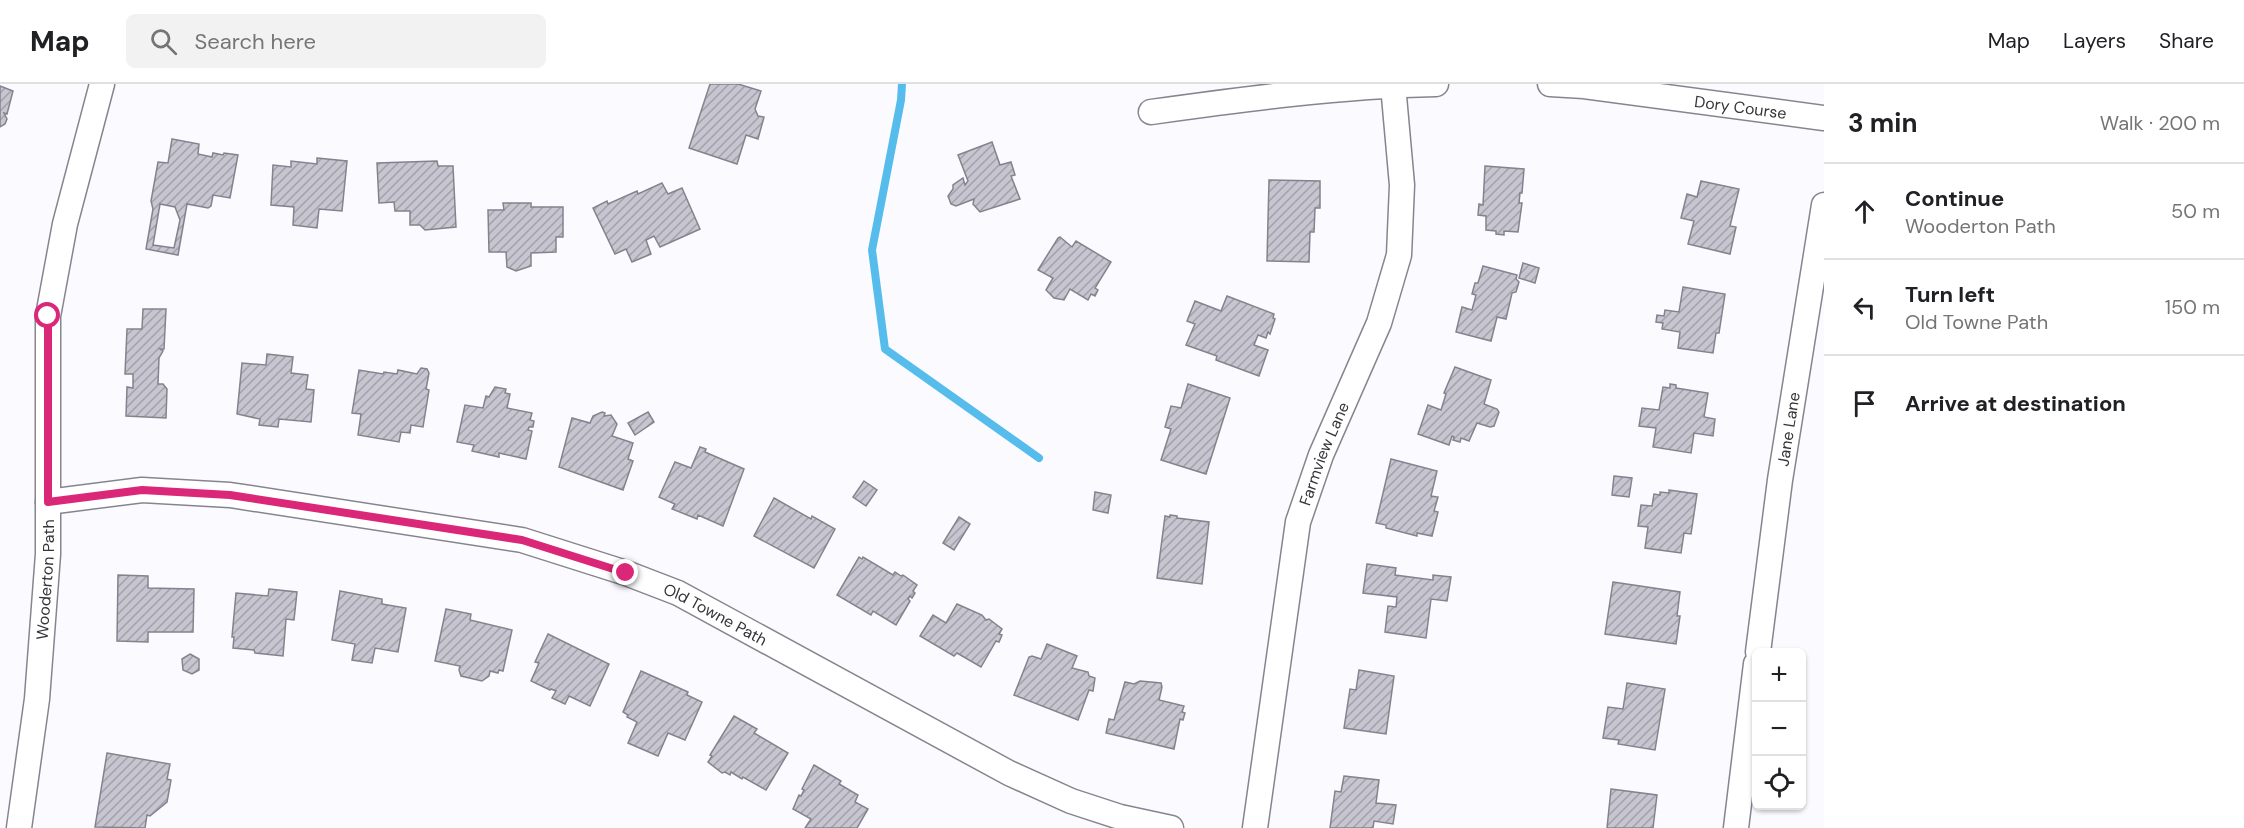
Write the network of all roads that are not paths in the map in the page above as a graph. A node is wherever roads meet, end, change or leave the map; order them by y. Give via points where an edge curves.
1 (102, 84) edge
2 (1436, 84) edge
3 (1550, 84) edge
4 (1393, 85) edge
5 (1151, 112) dead end
6 (1824, 118) edge
7 (1824, 205) edge
8 (48, 502) junction
9 (1759, 648) edge
10 (1752, 697) edge
11 (19, 828) edge
12 (1171, 828) edge
13 (1255, 828) edge
14 (1736, 828) edge

1 - 8 street, Wooderton Path via 65,225 48,316
2 - 4 street
3 - 6 street, Dory Course
4 - 5 street
4 - 13 street, Farmview Lane via 1402,184 1399,255 1379,323 1321,455 1298,522
7 - 9 street, Jane Lane via 1780,480
8 - 11 street, Wooderton Path via 37,699
8 - 12 street, Old Towne Path via 142,490 230,495 522,540 678,593 1009,773 1071,801
10 - 14 street

